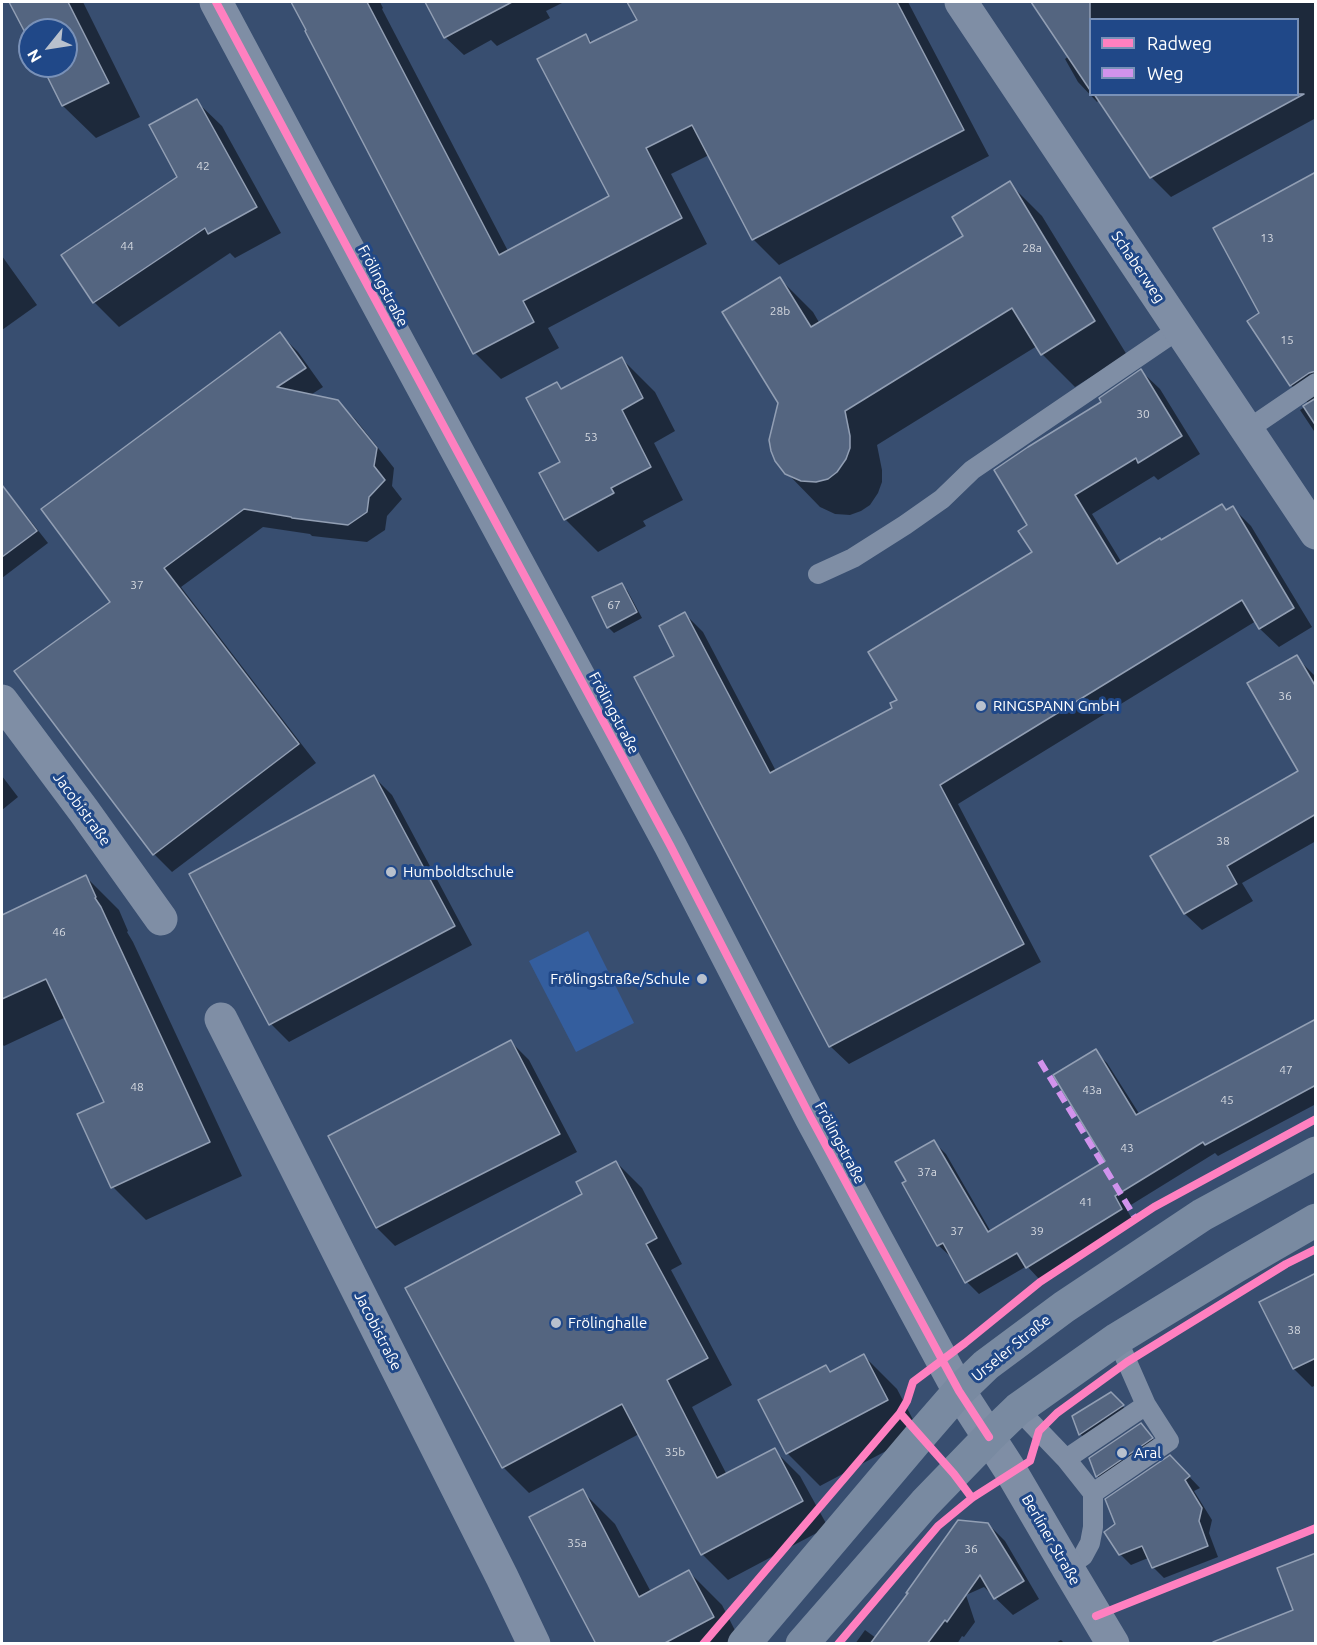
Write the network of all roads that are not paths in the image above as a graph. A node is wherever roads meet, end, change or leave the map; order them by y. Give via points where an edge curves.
1 (216, 2) edge
2 (961, 2) edge
3 (1179, 329) junction
4 (1316, 383) edge
5 (1247, 430) junction
6 (1316, 533) edge
7 (818, 574) dead end
8 (2, 701) edge
9 (161, 919) dead end
10 (221, 1019) dead end
11 (1316, 1153) edge
12 (1316, 1220) edge
13 (1117, 1339) junction
14 (959, 1391) junction
15 (1146, 1405) junction
16 (1018, 1409) junction
17 (989, 1437) junction
18 (1066, 1459) junction
19 (1093, 1493) junction
20 (1067, 1567) junction
21 (534, 1644) edge
22 (744, 1644) edge
23 (802, 1644) edge
24 (1113, 1644) edge

1 - 14 street, Frölingstraße
2 - 3 street, Schaberweg
3 - 5 street, Schaberweg
3 - 7 lane via 972,470 942,499 905,525 853,558
4 - 5 lane
5 - 6 street, Schaberweg
8 - 9 street, Jacobistraße
10 - 21 street, Jacobistraße
11 - 14 street, Urseler Straße via 1202,1215 1064,1307 986,1365
12 - 13 street
13 - 15 lane
13 - 16 street
14 - 17 street, Frölingstraße
14 - 22 street, Urseler Straße
15 - 18 lane
15 - 19 lane via 1170,1441
16 - 17 street
16 - 18 lane
17 - 20 street, Berliner Straße
17 - 23 street via 925,1503
18 - 19 lane
19 - 20 lane via 1090,1543 1083,1556
20 - 24 street, Berliner Straße

